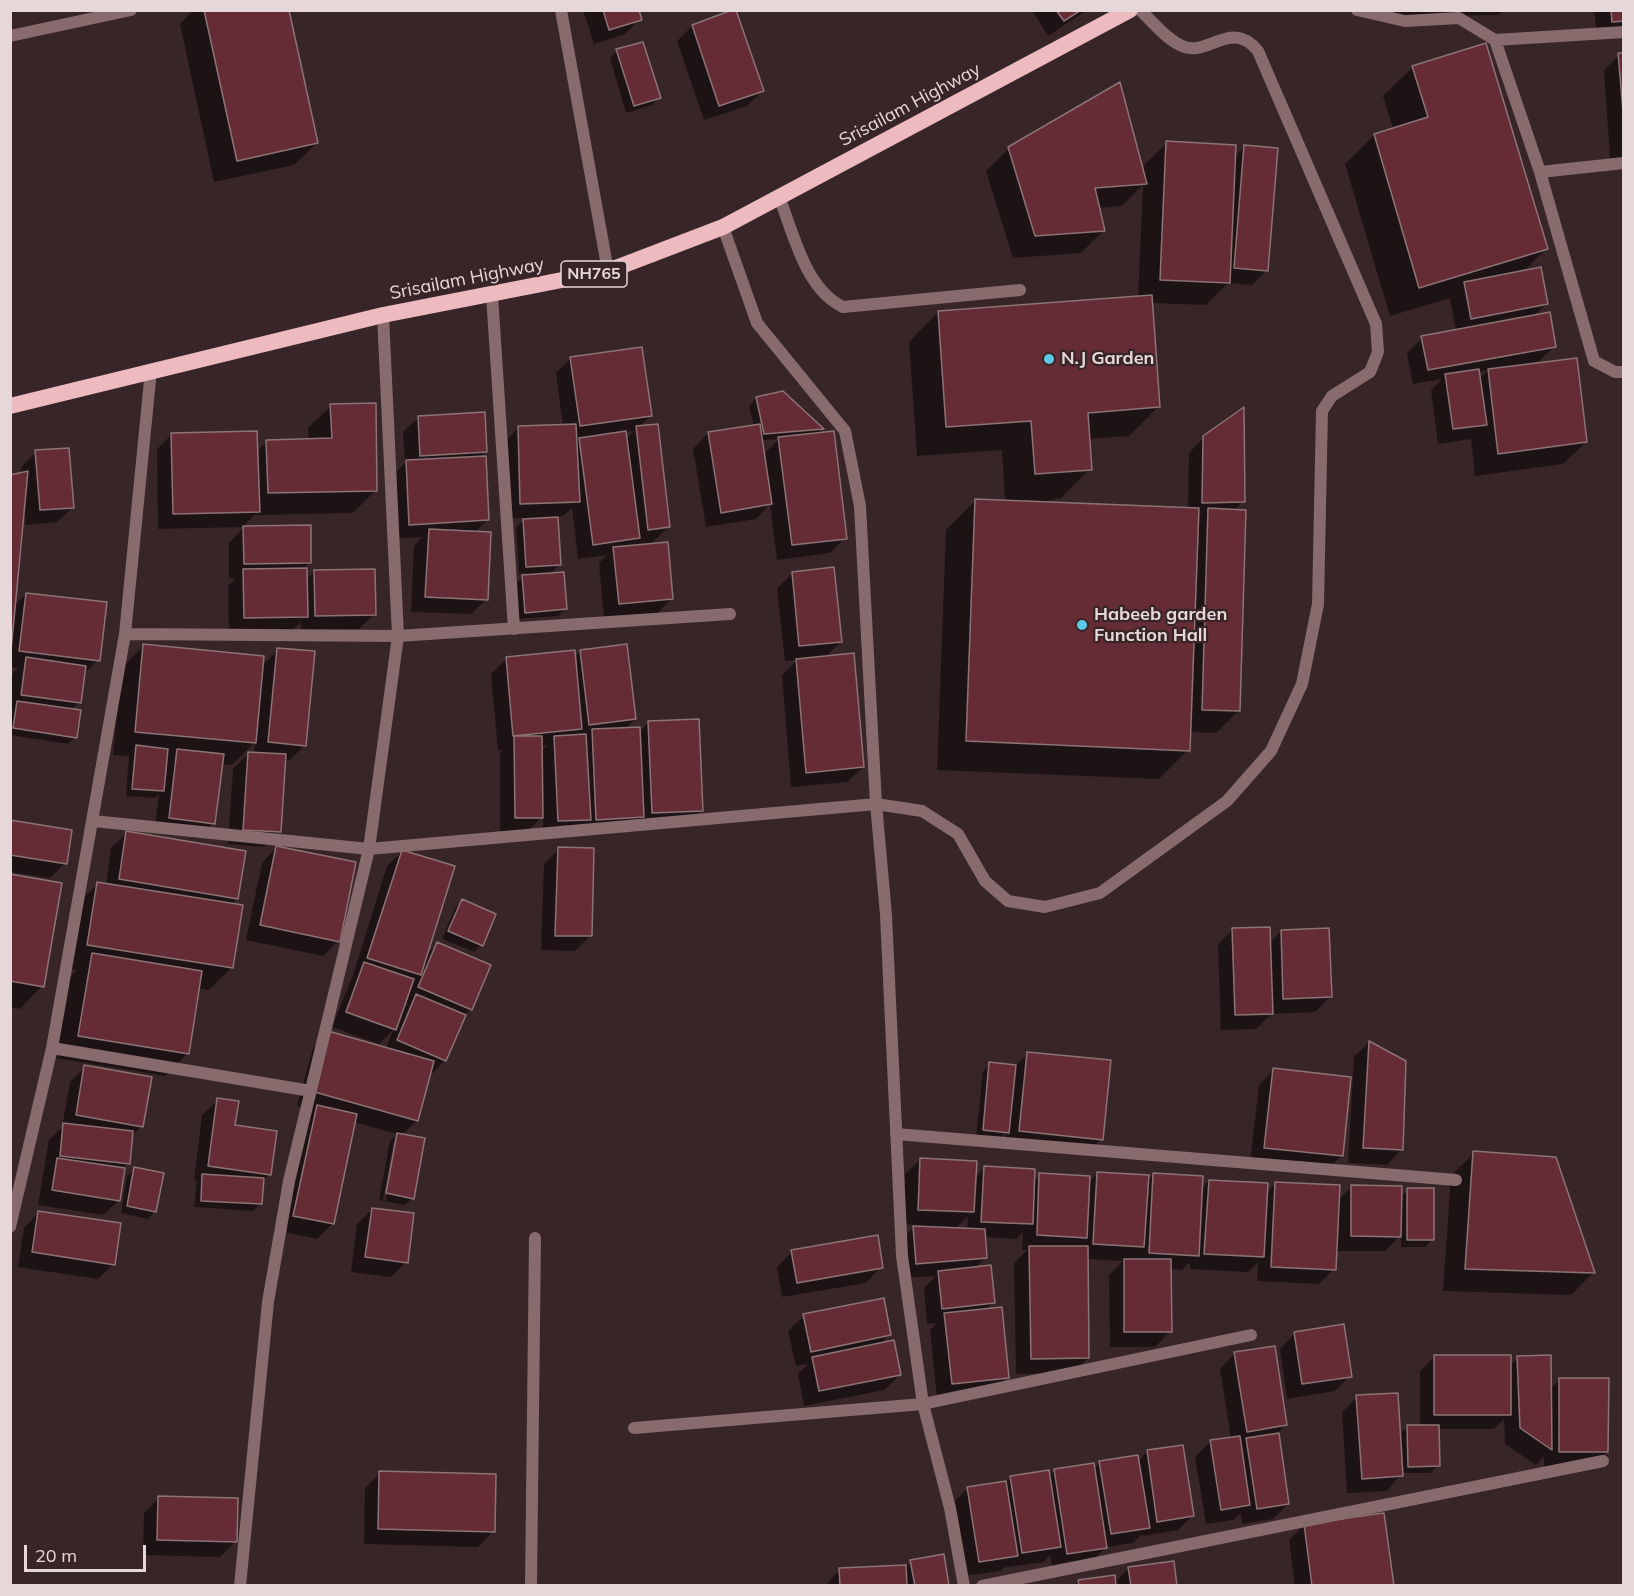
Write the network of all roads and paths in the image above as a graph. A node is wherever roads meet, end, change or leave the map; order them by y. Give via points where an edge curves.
1 (131, 10) edge
2 (561, 10) edge
3 (1130, 10) edge
4 (1140, 10) edge
5 (1357, 10) edge
6 (1623, 32) edge
7 (10, 36) edge
8 (1495, 40) junction
9 (1623, 163) edge
10 (1540, 172) junction
11 (779, 197) junction
12 (723, 227) junction
13 (608, 271) junction
14 (1020, 290) dead end
15 (492, 295) junction
16 (383, 315) junction
17 (151, 370) junction
18 (1623, 372) edge
19 (10, 406) edge
20 (730, 614) dead end
21 (514, 629) junction
22 (125, 634) junction
23 (398, 636) junction
24 (876, 804) junction
25 (93, 821) junction
26 (369, 849) junction
27 (52, 1048) junction
28 (311, 1091) junction
29 (896, 1134) junction
30 (1456, 1180) dead end
31 (10, 1227) edge
32 (535, 1238) dead end
33 (1251, 1335) dead end
34 (923, 1404) junction
35 (634, 1428) dead end
36 (1603, 1461) dead end
37 (240, 1586) edge
38 (531, 1586) edge
39 (964, 1586) edge
40 (982, 1586) edge

1 - 7 street
2 - 13 street
3 - 11 highway, Srisailam Highway / NH765
4 - 24 street via 1180,46 1194,48 1233,36 1250,42 1258,51 1376,324 1378,352 1370,372 1332,396 1322,411 1318,604 1302,684 1271,751 1227,801 1100,893 1045,907 1008,901 985,881 958,834 922,811
5 - 8 street via 1405,21 1459,18
6 - 8 street
8 - 10 street
9 - 10 street
10 - 18 street via 1594,361
11 - 12 highway, Srisailam Highway / NH765
11 - 14 street via 814,281 831,301 843,307
12 - 13 highway, Srisailam Highway / NH765
12 - 24 street via 757,323 845,431 860,506
13 - 15 highway, Srisailam Highway / NH765
15 - 16 highway, Srisailam Highway / NH765
15 - 21 street
16 - 17 highway, Srisailam Highway / NH765
16 - 23 street
17 - 19 highway, Srisailam Highway / NH765
17 - 22 street
20 - 21 street
21 - 23 street
22 - 23 street
22 - 25 street
23 - 26 street
24 - 26 street
24 - 29 street via 886,915
25 - 26 street
25 - 27 street
26 - 28 street
27 - 28 street
27 - 31 street
28 - 37 street via 288,1181 268,1302
29 - 30 street
29 - 34 street via 902,1256
32 - 38 street
33 - 34 street
34 - 35 street
34 - 39 street via 950,1508
36 - 40 street

